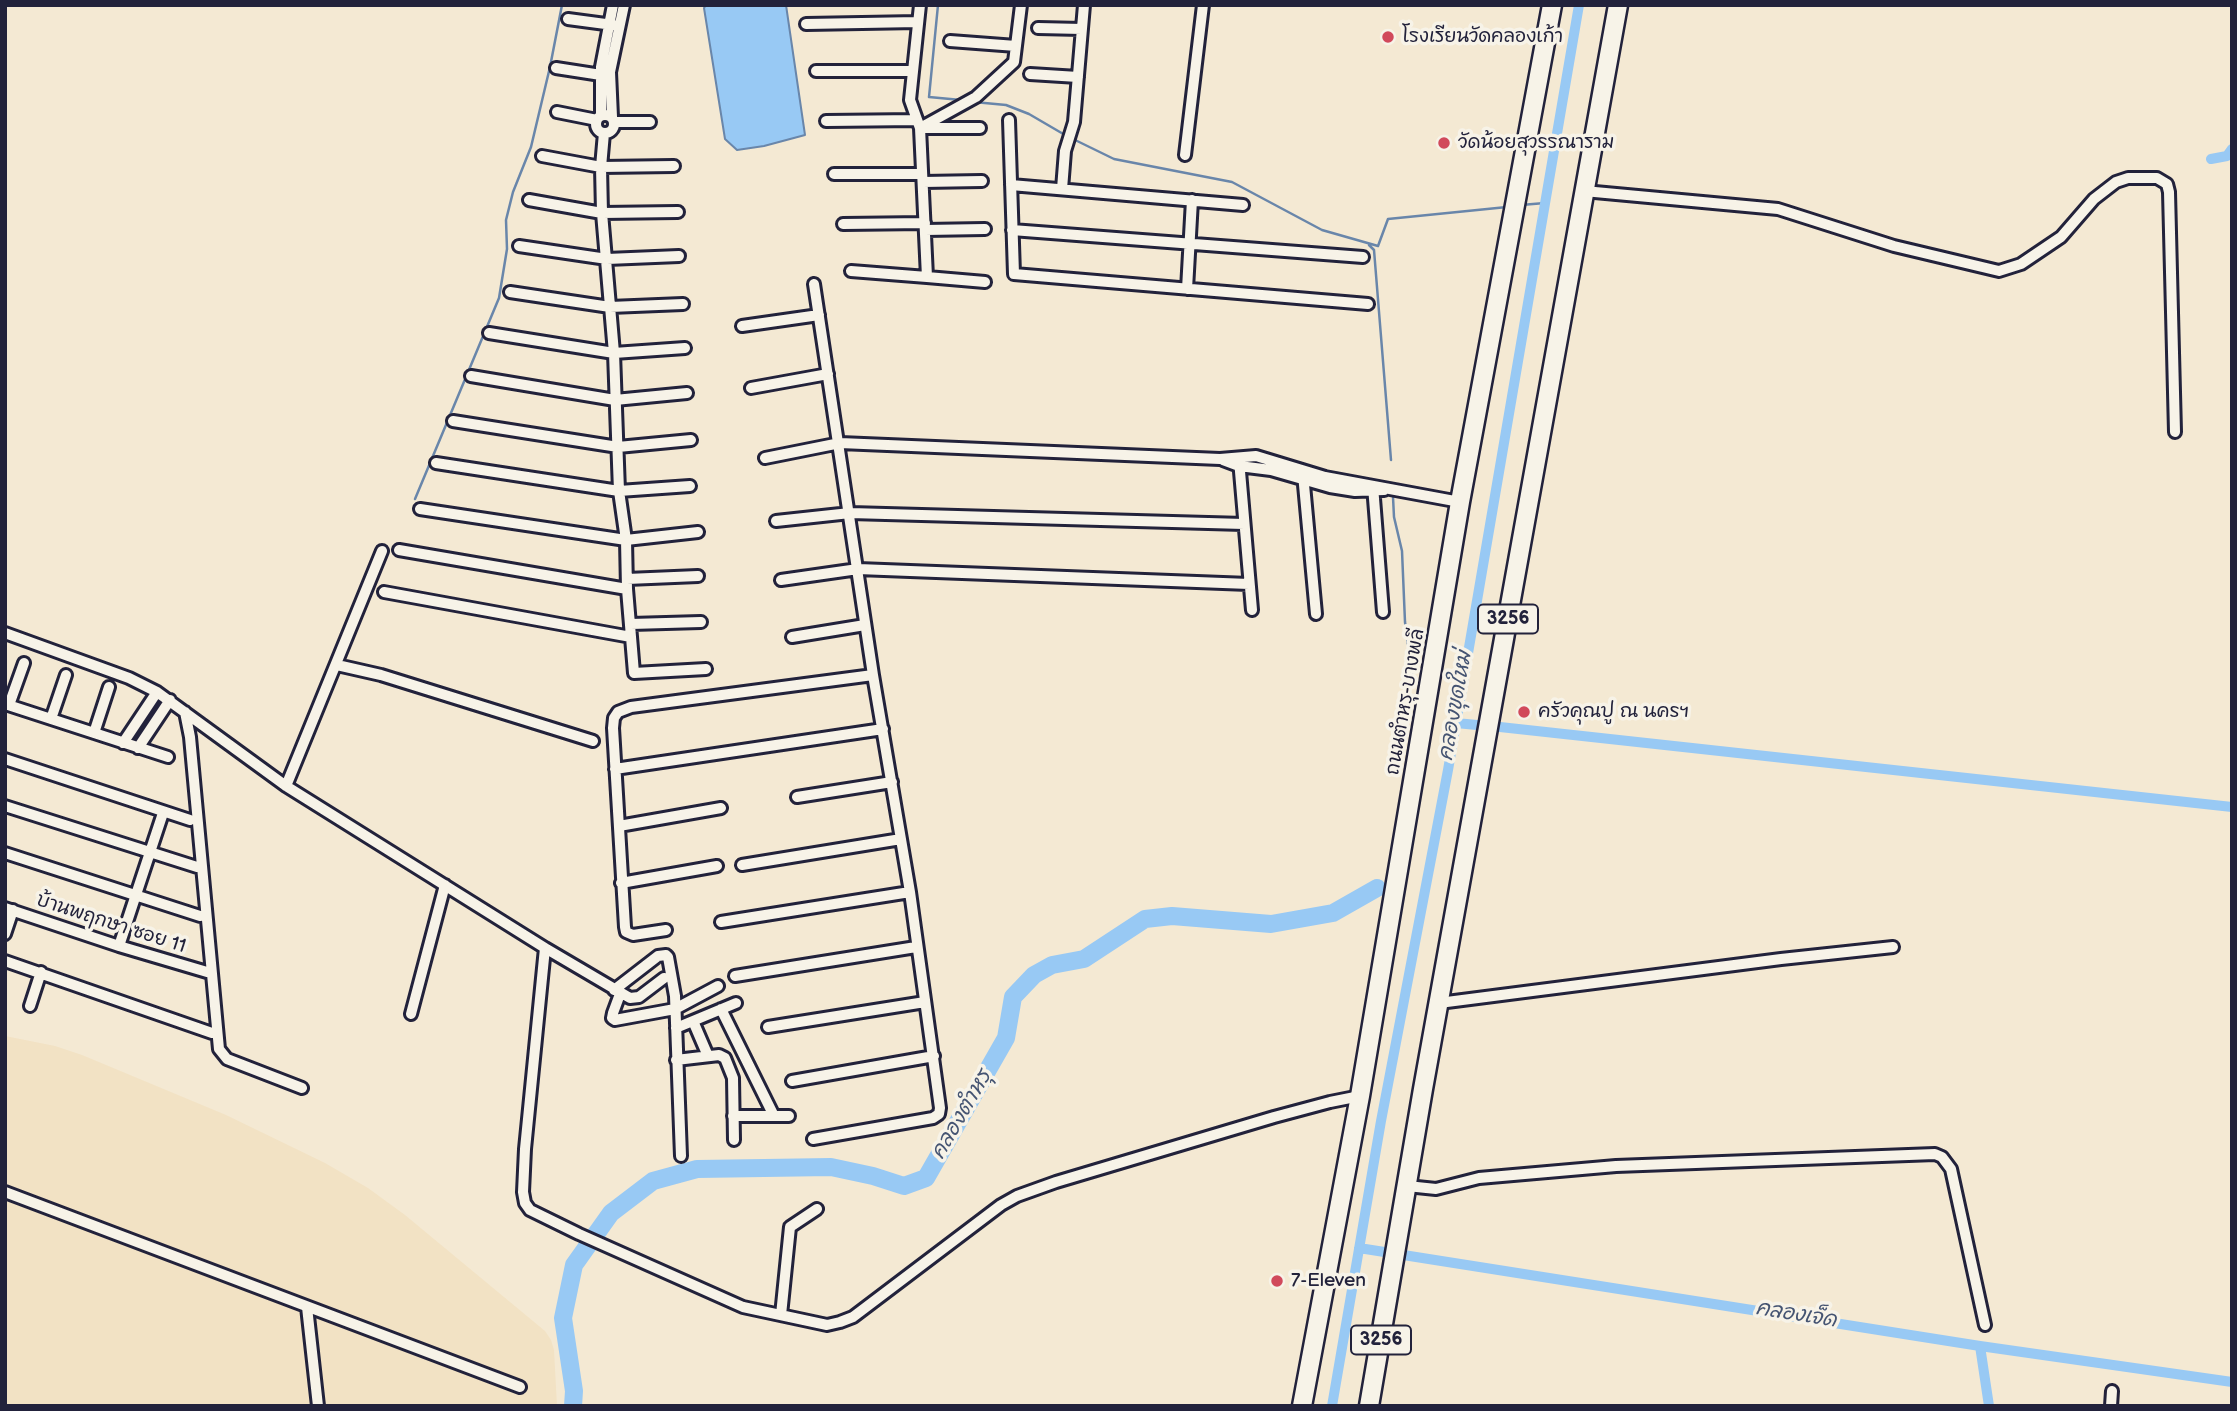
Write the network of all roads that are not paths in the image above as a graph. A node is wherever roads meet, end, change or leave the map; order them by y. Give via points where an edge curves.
1 (612, 5) edge
2 (624, 5) edge
3 (920, 5) edge
4 (1021, 5) edge
5 (1084, 5) edge
6 (1203, 5) edge
7 (1552, 5) edge
8 (1618, 5) edge
9 (568, 19) dead end
10 (918, 22) junction
11 (806, 24) dead end
12 (614, 25) junction
13 (1038, 28) dead end
14 (1082, 29) junction
15 (950, 41) dead end
16 (1016, 46) junction
17 (556, 68) dead end
18 (817, 71) dead end
19 (912, 71) junction
20 (1030, 74) dead end
21 (601, 75) junction
22 (1078, 77) junction
23 (557, 112) dead end
24 (606, 118) junction
25 (1009, 120) dead end
26 (826, 121) dead end
27 (650, 122) dead end
28 (918, 124) junction
29 (981, 128) dead end
30 (1185, 155) dead end
31 (542, 156) dead end
32 (674, 166) dead end
33 (601, 167) junction
34 (834, 174) dead end
35 (922, 178) junction
36 (982, 181) dead end
37 (1011, 185) junction
38 (1062, 189) junction
39 (1584, 191) junction
40 (529, 200) dead end
41 (1192, 200) junction
42 (1243, 205) dead end
43 (678, 212) dead end
44 (603, 213) junction
45 (844, 224) dead end
46 (925, 226) junction
47 (985, 229) dead end
48 (1013, 229) junction
49 (1190, 244) junction
50 (519, 246) dead end
51 (679, 256) dead end
52 (1363, 257) dead end
53 (607, 259) junction
54 (852, 271) dead end
55 (928, 277) junction
56 (985, 282) dead end
57 (814, 284) dead end
58 (1187, 289) junction
59 (510, 292) dead end
60 (683, 304) dead end
61 (1368, 304) dead end
62 (610, 307) junction
63 (819, 315) junction
64 (741, 327) dead end
65 (489, 332) dead end
66 (685, 348) dead end
67 (614, 353) junction
68 (828, 374) junction
69 (471, 376) dead end
70 (751, 388) dead end
71 (687, 393) dead end
72 (615, 400) junction
73 (453, 421) dead end
74 (2175, 432) dead end
75 (691, 439) dead end
76 (840, 443) junction
77 (618, 447) junction
78 (765, 458) dead end
79 (1239, 461) junction
80 (436, 463) dead end
81 (1303, 475) junction
82 (690, 486) dead end
83 (1373, 488) junction
84 (619, 491) junction
85 (1460, 502) junction
86 (420, 509) dead end
87 (850, 513) junction
88 (776, 521) dead end
89 (1244, 524) junction
90 (698, 532) dead end
91 (626, 540) junction
92 (399, 550) dead end
93 (382, 551) dead end
94 (858, 569) junction
95 (698, 576) dead end
96 (781, 580) dead end
97 (627, 584) junction
98 (1249, 584) junction
99 (384, 592) dead end
100 (1252, 610) dead end
101 (1384, 612) dead end
102 (1316, 614) dead end
103 (701, 622) dead end
104 (631, 624) junction
105 (865, 625) junction
106 (5, 633) edge
107 (631, 637) junction
108 (792, 637) dead end
109 (24, 663) dead end
110 (337, 665) junction
111 (706, 669) dead end
112 (66, 675) dead end
113 (873, 675) junction
114 (109, 687) dead end
115 (157, 692) junction
116 (170, 700) junction
117 (7, 705) edge
118 (185, 712) junction
119 (51, 719) junction
120 (883, 729) junction
121 (94, 733) junction
122 (593, 741) dead end
123 (123, 743) junction
124 (138, 748) junction
125 (168, 757) dead end
126 (5, 759) edge
127 (615, 769) junction
128 (892, 782) junction
129 (286, 786) junction
130 (797, 797) dead end
131 (5, 806) edge
132 (721, 808) dead end
133 (163, 813) junction
134 (190, 820) dead end
135 (619, 826) junction
136 (901, 839) junction
137 (5, 853) edge
138 (150, 853) junction
139 (741, 865) dead end
140 (197, 866) dead end
141 (717, 866) dead end
142 (621, 883) junction
143 (445, 885) junction
144 (910, 892) junction
145 (136, 896) junction
146 (9, 909) edge
147 (200, 916) dead end
148 (721, 922) dead end
149 (666, 930) dead end
150 (5, 934) edge
151 (119, 946) junction
152 (916, 947) junction
153 (1893, 947) dead end
154 (545, 948) junction
155 (5, 961) edge
156 (41, 972) junction
157 (207, 972) dead end
158 (735, 976) dead end
159 (664, 978) dead end
160 (718, 986) dead end
161 (617, 992) junction
162 (925, 1002) junction
163 (736, 1003) dead end
164 (1439, 1003) junction
165 (30, 1006) dead end
166 (675, 1009) junction
167 (721, 1009) junction
168 (411, 1014) dead end
169 (693, 1021) junction
170 (768, 1027) dead end
171 (676, 1028) junction
172 (212, 1033) dead end
173 (708, 1056) junction
174 (934, 1056) junction
175 (676, 1060) junction
176 (757, 1079) junction
177 (792, 1081) dead end
178 (733, 1082) junction
179 (302, 1088) dead end
180 (1360, 1096) junction
181 (733, 1116) junction
182 (774, 1116) junction
183 (789, 1116) dead end
184 (813, 1139) dead end
185 (734, 1140) dead end
186 (681, 1156) dead end
187 (1407, 1186) junction
188 (5, 1192) edge
189 (817, 1209) dead end
190 (307, 1307) junction
191 (781, 1315) junction
192 (1985, 1325) dead end
193 (520, 1387) dead end
194 (2112, 1391) dead end
195 (318, 1406) edge
196 (1302, 1406) edge
197 (1369, 1406) edge
198 (2111, 1406) edge

1 - 12 street
2 - 12 street
3 - 10 street
4 - 16 street
5 - 14 street
6 - 30 street
7 - 85 main road, ถนนตำหรุ-บางพลี
8 - 39 main road, 3256
9 - 12 street
10 - 11 street
10 - 19 street
12 - 21 street
12 - 24 street
13 - 14 street
14 - 22 street
15 - 16 street
16 - 28 street via 1014,62 976,97
17 - 21 street
18 - 19 street
19 - 28 street via 910,100
20 - 22 street
21 - 24 street
22 - 38 street
23 - 24 street
24 - 27 street
24 - 33 street via 612,130 604,133
25 - 37 street
26 - 28 street
28 - 29 street
28 - 35 street
31 - 33 street
32 - 33 street
33 - 44 street
34 - 35 street
35 - 36 street
35 - 46 street
37 - 38 street
37 - 48 street
38 - 41 street
39 - 74 street via 1778,209 1894,246 1999,271 2031,258 2062,237 2094,199 2116,182 2157,178 2169,192
39 - 164 main road, 3256
40 - 44 street
41 - 42 street
41 - 49 street
43 - 44 street
44 - 53 street
45 - 46 street
46 - 47 street
46 - 55 street
48 - 49 street
48 - 58 street via 1014,275
49 - 52 street
49 - 58 street
50 - 53 street
51 - 53 street
53 - 62 street
54 - 55 street
55 - 56 street
57 - 63 street
58 - 61 street
59 - 62 street
60 - 62 street
62 - 67 street
63 - 64 street
63 - 68 street
65 - 67 street
66 - 67 street
67 - 72 street
68 - 70 street
68 - 76 street
69 - 72 street
71 - 72 street
72 - 77 street
73 - 77 street
75 - 77 street
76 - 78 street
76 - 79 street
76 - 87 street
77 - 84 street
79 - 81 street
79 - 89 street
80 - 84 street
81 - 83 street via 1343,489
81 - 102 street
82 - 84 street
83 - 85 street
83 - 101 street
84 - 91 street
85 - 180 main road, ถนนตำหรุ-บางพลี
86 - 91 street
87 - 88 street
87 - 89 street
87 - 94 street
89 - 98 street
90 - 91 street
91 - 97 street
92 - 97 street
93 - 110 street
94 - 96 street
94 - 98 street
94 - 105 street
95 - 97 street
97 - 104 street
98 - 100 street
99 - 107 street
103 - 104 street
104 - 107 street
105 - 108 street
105 - 113 street
106 - 115 street
107 - 111 street via 634,673
109 - 117 street
110 - 122 street
110 - 129 street
112 - 119 street
113 - 120 street
113 - 127 street via 631,707 614,718
114 - 121 street
115 - 116 street
115 - 123 street
116 - 118 street
116 - 124 street
117 - 119 street
118 - 129 street
118 - 179 street via 219,1049 227,1059
119 - 121 street
120 - 127 street
120 - 128 street
121 - 123 street
123 - 124 street
124 - 125 street
126 - 133 street
127 - 135 street
128 - 130 street
128 - 136 street
129 - 143 street
131 - 138 street
132 - 135 street
133 - 134 street
133 - 138 street
135 - 142 street
136 - 139 street
136 - 144 street
137 - 145 street
138 - 140 street
138 - 145 street
141 - 142 street
142 - 149 street via 626,932 633,936
143 - 154 street
143 - 168 street
144 - 148 street
144 - 152 street
145 - 147 street
145 - 151 street
146 - 150 street
146 - 151 street, บ้านพฤกษา ซอย 11
151 - 157 street, บ้านพฤกษา ซอย 11
152 - 158 street
152 - 162 street
153 - 164 street
154 - 161 street
154 - 191 street via 527,1120 525,1203 530,1210 579,1234 743,1307
155 - 156 street
156 - 165 street
156 - 172 street
159 - 161 street via 634,999
160 - 166 street
161 - 166 street via 615,1020
161 - 166 street via 658,956 666,955
162 - 170 street
162 - 174 street
163 - 167 street
164 - 187 main road, 3256
166 - 171 street
167 - 169 street
167 - 176 street
169 - 171 street
169 - 173 street
171 - 175 street
173 - 175 street
173 - 178 street via 725,1058
174 - 177 street
174 - 184 street via 939,1114
175 - 186 street
176 - 178 street
176 - 182 street
178 - 181 street
180 - 191 street via 1017,1196 853,1317 827,1325
180 - 196 main road, ถนนตำหรุ-บางพลี
181 - 182 street
181 - 185 street
182 - 183 street
187 - 192 street via 1436,1189 1479,1178 1616,1166 1935,1154 1951,1170
187 - 197 main road, 3256
188 - 190 street
189 - 191 street via 790,1227
190 - 193 street
190 - 195 street
194 - 198 street

